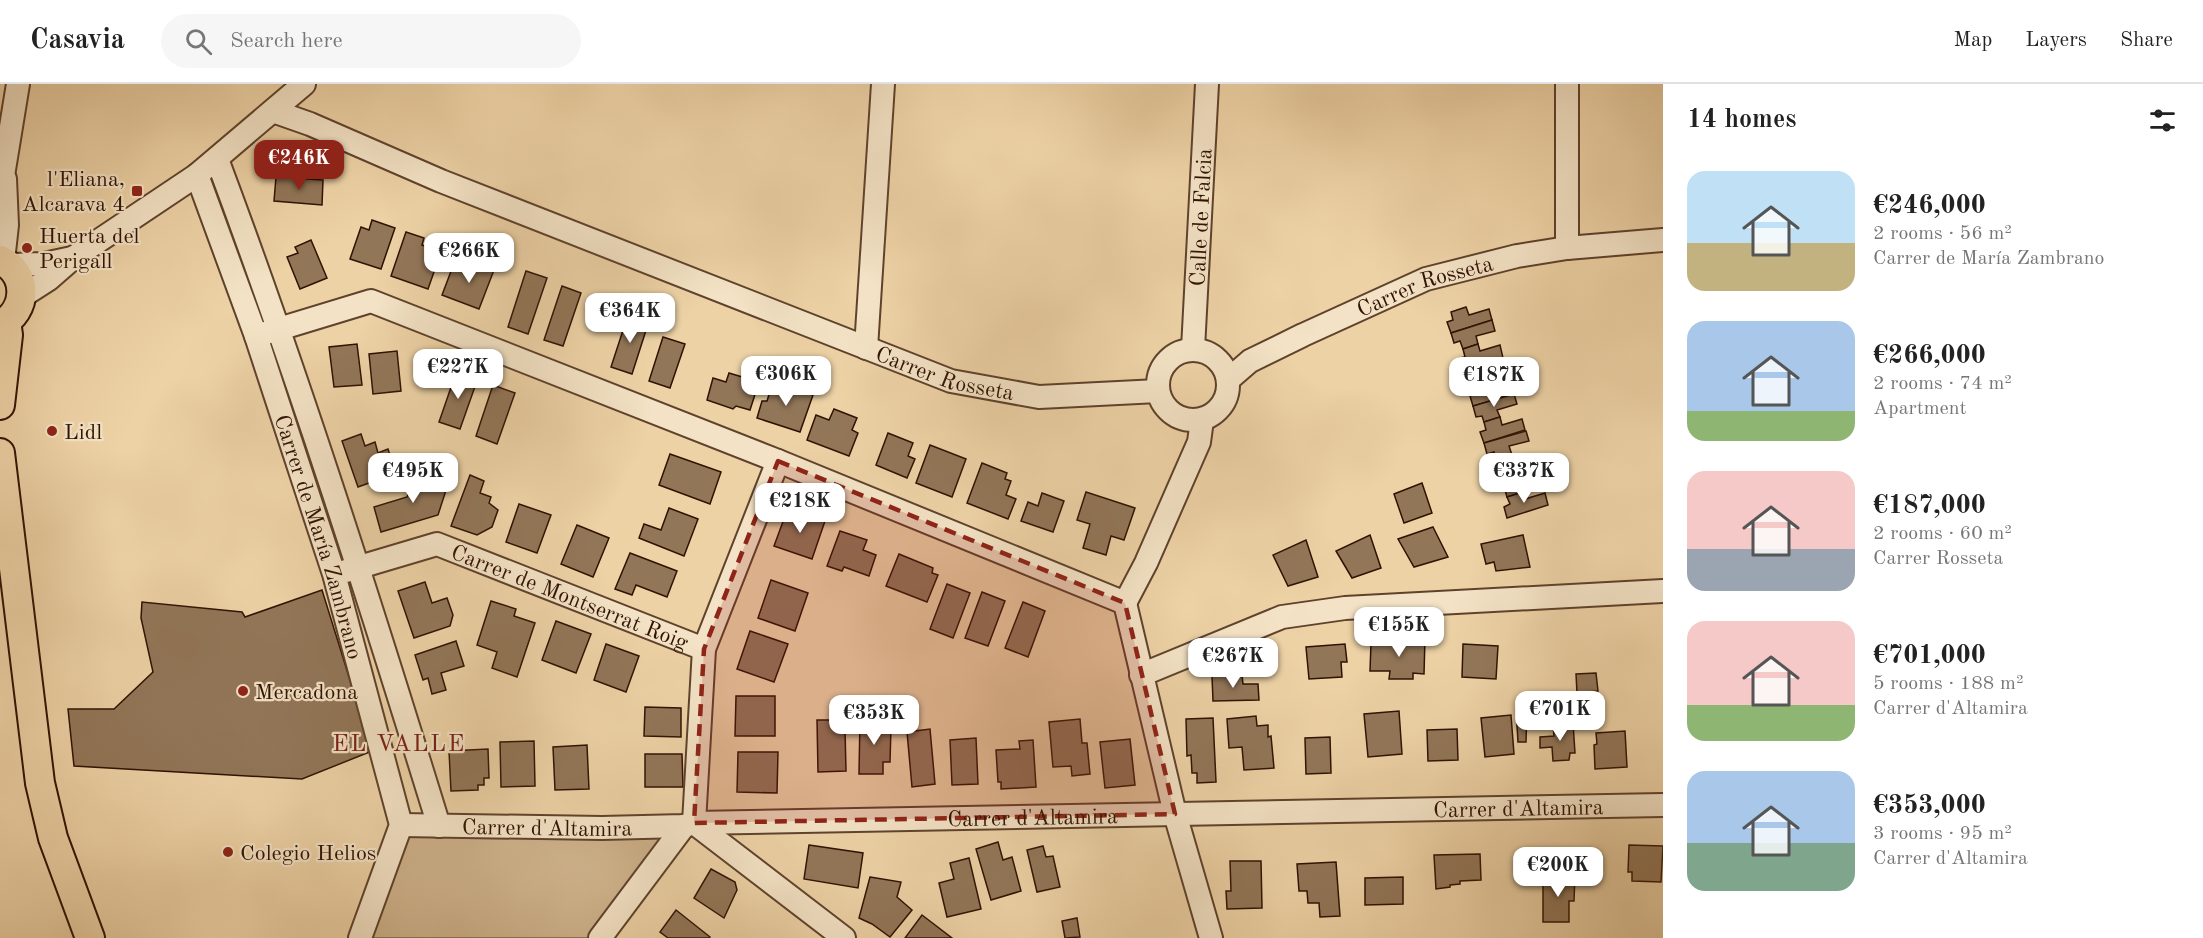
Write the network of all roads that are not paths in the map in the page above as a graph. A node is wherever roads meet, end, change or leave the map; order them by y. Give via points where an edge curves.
1 (18, 84) edge
2 (304, 84) edge
3 (883, 84) edge
4 (1207, 84) edge
5 (1568, 84) edge
6 (273, 111) junction
7 (218, 159) junction
8 (197, 175) junction
9 (2, 185) edge
10 (1663, 240) edge
11 (1568, 248) junction
12 (73, 258) junction
13 (4, 262) edge
14 (21, 297) junction
15 (3, 323) edge
16 (267, 333) junction
17 (866, 348) junction
18 (1193, 349) junction
19 (1228, 380) junction
20 (1158, 391) junction
21 (0, 405) edge
22 (1202, 420) junction
23 (0, 453) edge
24 (778, 461) junction
25 (359, 568) junction
26 (334, 574) junction
27 (1663, 591) edge
28 (1125, 603) junction
29 (704, 650) junction
30 (1142, 675) junction
31 (1663, 805) edge
32 (1175, 814) junction
33 (689, 824) junction
34 (401, 825) junction
35 (439, 826) junction
36 (90, 938) edge
37 (360, 938) edge
38 (600, 938) edge
39 (844, 938) edge
40 (1211, 938) edge

1 - 9 street
2 - 6 street
3 - 17 street
4 - 18 street, Calle de Falcia
5 - 11 street
6 - 7 street
6 - 17 street, Carrer Rosseta
7 - 8 street
7 - 16 street, Carrer de María Zambrano
8 - 12 street
8 - 16 street, Carrer de María Zambrano
9 - 13 street via 8,225
10 - 11 street, Carrer Rosseta
11 - 19 street, Carrer Rosseta via 1517,256 1426,279 1250,361
12 - 13 street via 44,264
12 - 14 street
13 - 14 main road via 20,279
14 - 15 main road via 16,311
15 - 21 main road via 8,335
16 - 24 street via 371,301
16 - 25 street, Carrer de María Zambrano
16 - 26 street, Carrer de María Zambrano
17 - 20 street, Carrer Rosseta via 951,381 1039,398
18 - 19 street via 1220,361
18 - 20 street via 1165,362
19 - 22 street via 1224,402
20 - 22 street via 1161,401 1176,416
22 - 28 street via 1199,442
23 - 36 main road via 40,783 53,838
24 - 28 street
24 - 29 street
25 - 26 street, Carrer de Montserrat Roig
25 - 29 street, Carrer de Montserrat Roig via 437,544
25 - 35 street, Carrer de María Zambrano
26 - 34 street, Carrer de María Zambrano
27 - 30 street via 1345,608 1282,617
28 - 30 street
29 - 33 street
30 - 32 street
31 - 32 street, Carrer d'Altamira
32 - 33 street, Carrer d'Altamira
32 - 40 street
33 - 35 street, Carrer d'Altamira via 602,828
33 - 38 street
33 - 39 street
34 - 35 street, Carrer d'Altamira
34 - 37 street

